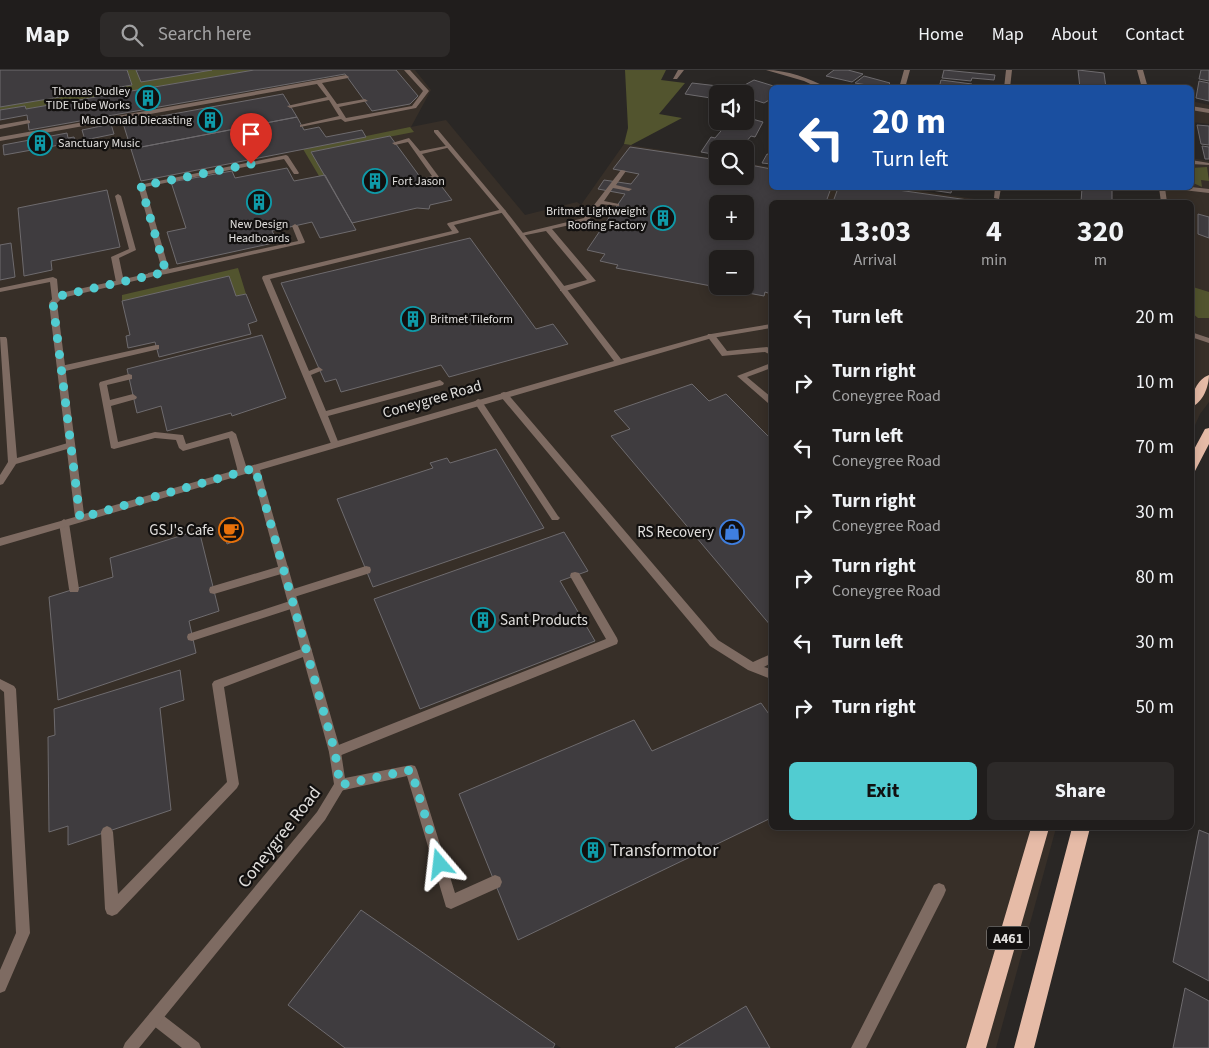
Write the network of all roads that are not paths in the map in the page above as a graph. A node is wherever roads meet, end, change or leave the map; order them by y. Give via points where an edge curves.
1 (407, 70) edge
2 (682, 70) edge
3 (769, 70) edge
4 (908, 70) edge
5 (1009, 70) edge
6 (1140, 70) edge
7 (346, 77) dead end
8 (675, 78) dead end
9 (319, 82) junction
10 (816, 85) edge
11 (903, 85) edge
12 (1007, 85) edge
13 (1144, 85) edge
14 (330, 98) junction
15 (365, 101) dead end
16 (290, 106) dead end
17 (336, 106) junction
18 (1194, 108) edge
19 (1209, 111) edge
20 (343, 117) junction
21 (28, 122) dead end
22 (302, 126) dead end
23 (0, 127) edge
24 (436, 130) dead end
25 (0, 139) edge
26 (395, 143) dead end
27 (449, 146) junction
28 (418, 153) junction
29 (1194, 162) edge
30 (1207, 164) dead end
31 (623, 171) dead end
32 (296, 173) dead end
33 (422, 180) dead end
34 (612, 186) junction
35 (630, 189) dead end
36 (1194, 189) edge
37 (998, 190) edge
38 (1209, 191) edge
39 (118, 196) dead end
40 (997, 198) dead end
41 (600, 202) junction
42 (618, 205) dead end
43 (503, 210) junction
44 (295, 226) dead end
45 (548, 229) junction
46 (521, 234) junction
47 (166, 272) junction
48 (120, 282) junction
49 (563, 289) junction
50 (0, 290) edge
51 (56, 299) junction
52 (769, 326) edge
53 (1194, 335) edge
54 (710, 336) junction
55 (0, 340) edge
56 (1209, 341) edge
57 (156, 347) dead end
58 (769, 351) edge
59 (619, 362) junction
60 (769, 366) edge
61 (62, 369) junction
62 (319, 370) dead end
63 (306, 374) junction
64 (129, 377) dead end
65 (1209, 379) edge
66 (440, 383) dead end
67 (504, 395) junction
68 (133, 397) dead end
69 (769, 399) edge
70 (1194, 399) edge
71 (478, 402) junction
72 (107, 404) junction
73 (323, 415) junction
74 (1209, 432) edge
75 (335, 444) junction
76 (71, 445) junction
77 (14, 462) junction
78 (1194, 462) edge
79 (255, 468) junction
80 (242, 472) junction
81 (0, 482) edge
82 (80, 518) junction
83 (555, 518) dead end
84 (64, 523) junction
85 (0, 542) edge
86 (284, 569) junction
87 (366, 570) dead end
88 (575, 576) dead end
89 (74, 589) dead end
90 (214, 590) dead end
91 (292, 599) junction
92 (192, 637) dead end
93 (307, 651) junction
94 (769, 659) edge
95 (752, 667) junction
96 (769, 673) edge
97 (0, 684) edge
98 (335, 752) junction
99 (340, 785) junction
100 (1039, 830) edge
101 (1080, 830) edge
102 (107, 832) dead end
103 (495, 882) dead end
104 (939, 890) dead end
105 (0, 986) edge
106 (155, 1018) junction
107 (130, 1048) edge
108 (194, 1048) edge
109 (858, 1048) edge
110 (976, 1048) edge
111 (1024, 1048) edge

1 - 20 street via 426,91 414,107 345,120
2 - 8 street
3 - 10 street
4 - 11 street
5 - 12 street
6 - 13 street
7 - 9 street
9 - 14 street
9 - 25 street
14 - 16 street
14 - 17 street
15 - 17 street
17 - 20 street
18 - 19 street
20 - 22 street
21 - 23 street
24 - 27 street
26 - 28 street via 408,140
27 - 28 street
27 - 43 street
28 - 33 street via 436,177
29 - 30 street
31 - 34 street
32 - 47 street via 286,157 141,186
34 - 35 street
34 - 41 street
36 - 38 street
37 - 40 street
39 - 48 street via 133,250 115,257
41 - 42 street
41 - 45 street via 586,220
43 - 46 street
43 - 63 street via 450,224 456,232 266,278
44 - 47 street via 302,242
45 - 46 street
45 - 49 street via 592,281
46 - 49 street
47 - 48 street
48 - 51 street
49 - 59 street
50 - 51 street via 53,279
51 - 61 street via 53,303
52 - 54 street, Coneygree Road
53 - 56 street
54 - 58 street via 725,354
54 - 59 street, Coneygree Road
55 - 77 street via 3,339
57 - 61 street
59 - 67 street, Coneygree Road
60 - 69 street via 741,376
61 - 76 street
62 - 63 street
63 - 73 street
64 - 72 street via 103,384
65 - 70 highway
66 - 73 street
67 - 71 street, Coneygree Road
67 - 95 street via 714,643
68 - 72 street
71 - 75 street, Coneygree Road
71 - 83 street
72 - 80 street via 114,446 155,435 180,437 183,448 232,434
73 - 75 street
74 - 78 highway
75 - 79 street, Coneygree Road
76 - 77 street
76 - 82 street
77 - 81 street
79 - 80 street, Coneygree Road
79 - 86 street, Coneygree Road
80 - 82 street, Coneygree Road
82 - 84 street, Coneygree Road
84 - 85 street, Coneygree Road
84 - 89 street
86 - 90 street
86 - 91 street, Coneygree Road
87 - 91 street
88 - 98 street via 613,641 498,683
91 - 92 street
91 - 93 street, Coneygree Road
93 - 98 street, Coneygree Road
93 - 102 street via 218,684 234,784 112,910
94 - 95 street
95 - 96 street
97 - 105 street via 10,689 23,932
98 - 99 street, Coneygree Road
99 - 103 street via 411,770 451,902
99 - 106 street, Coneygree Road via 321,816
100 - 110 highway, A461
101 - 111 highway, A461
104 - 109 street
106 - 107 street, Coneygree Road
106 - 108 street

